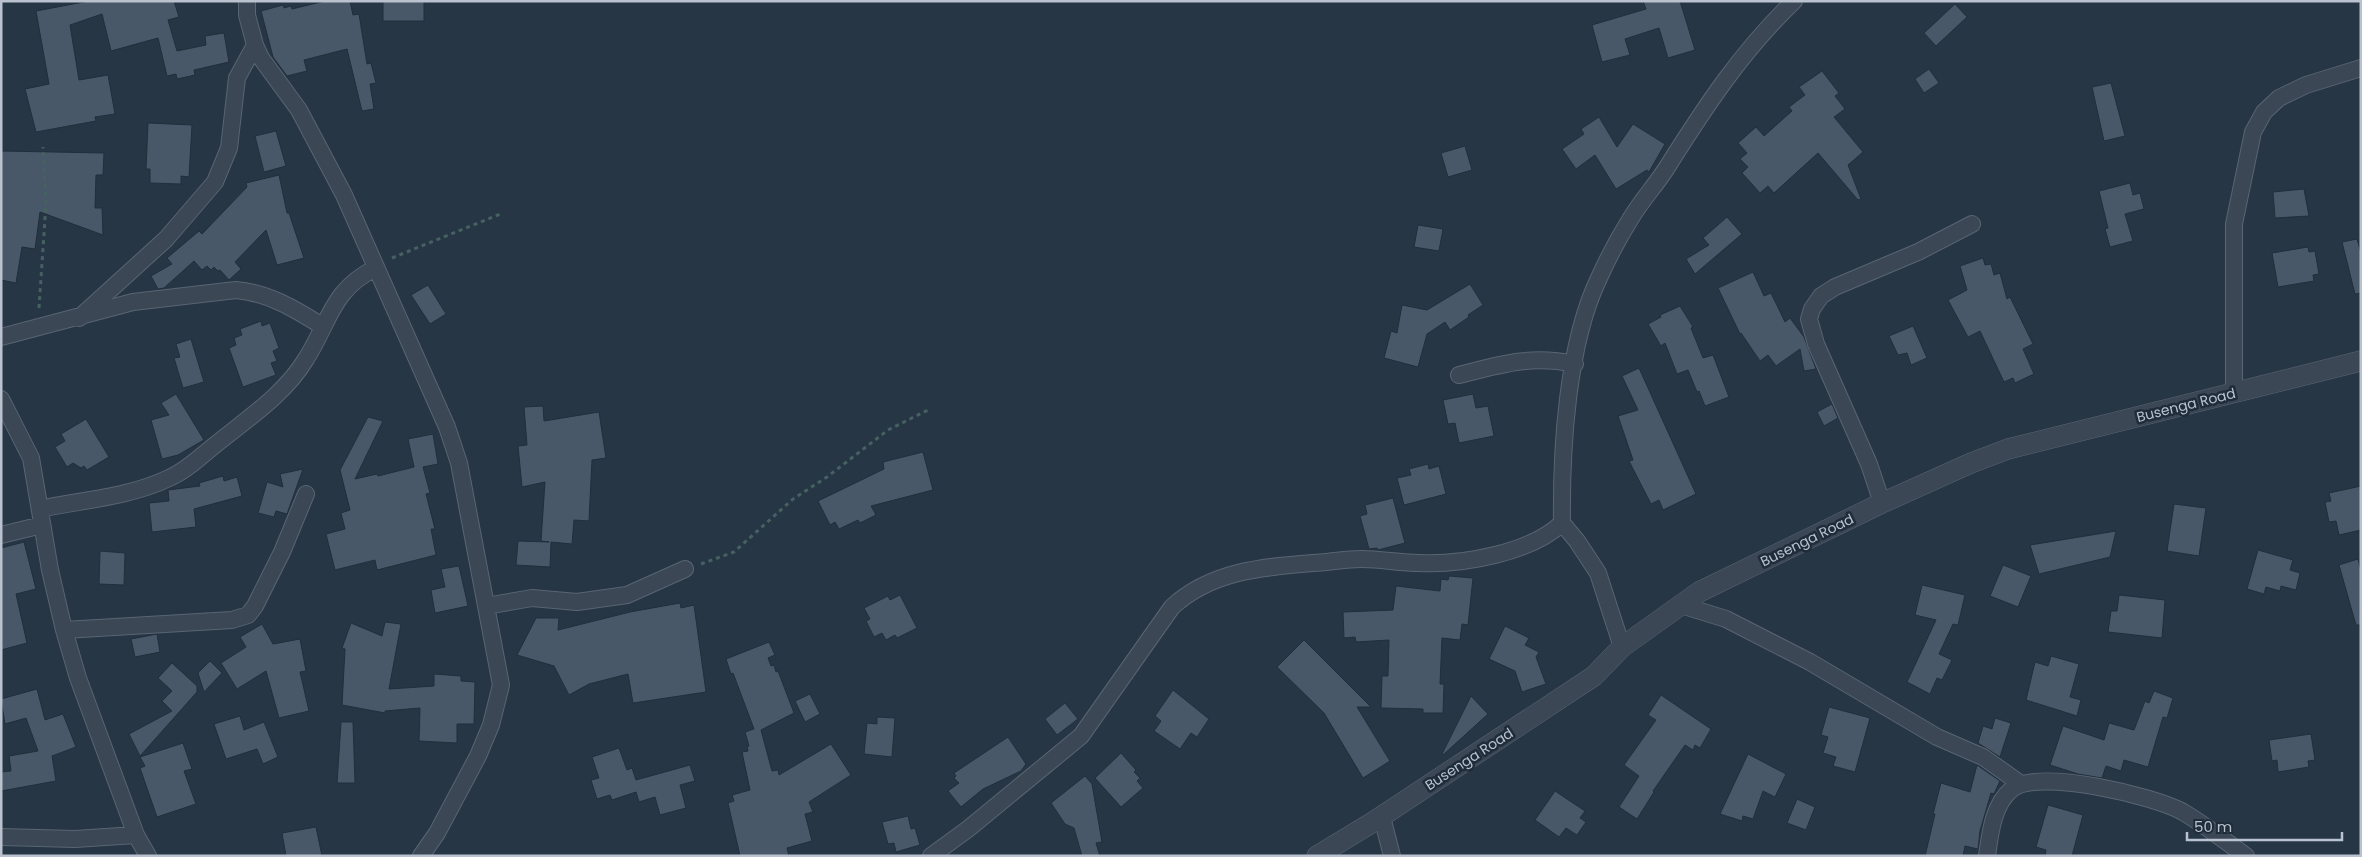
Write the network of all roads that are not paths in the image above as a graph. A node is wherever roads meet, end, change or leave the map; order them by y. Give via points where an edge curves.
1 (247, 1) edge
2 (1794, 1) edge
3 (255, 45) junction
4 (2361, 68) edge
5 (1972, 224) dead end
6 (376, 266) junction
7 (79, 318) junction
8 (322, 326) junction
9 (1, 337) edge
10 (2361, 361) edge
11 (1575, 364) junction
12 (1459, 375) dead end
13 (2234, 393) junction
14 (1, 398) edge
15 (306, 494) dead end
16 (1882, 503) junction
17 (40, 509) junction
18 (1562, 523) junction
19 (42, 525) junction
20 (1, 535) edge
21 (685, 569) road end
22 (1681, 605) junction
23 (486, 606) junction
24 (64, 630) junction
25 (1622, 647) junction
26 (2021, 784) junction
27 (1382, 816) junction
28 (136, 835) junction
29 (1, 837) edge
30 (148, 856) edge
31 (421, 856) edge
32 (932, 856) edge
33 (1317, 856) edge
34 (1392, 856) edge
35 (1987, 856) edge
36 (2246, 856) edge

1 - 3 street via 247,15
2 - 11 street via 1731,70 1631,218 1595,287 1586,311
3 - 6 street via 299,110 344,194
3 - 7 street via 236,78 229,148 215,182 166,239
4 - 13 street via 2306,85 2279,98 2264,112 2253,132 2234,224
5 - 16 street via 1918,252 1835,287 1821,296 1812,309 1809,319 1816,344 1869,464
6 - 8 street via 347,286
6 - 23 street via 447,427 459,463
7 - 8 street via 133,302 236,290 250,291 291,306
7 - 9 street
8 - 17 street via 306,359 284,387 170,478 140,489
10 - 13 street, Busenga Road
11 - 12 street via 1549,359 1528,360
11 - 18 street via 1562,456
13 - 16 street, Busenga Road via 2008,449
14 - 17 street via 31,458
15 - 24 street via 268,582 248,615 232,620
16 - 22 street, Busenga Road via 1699,592
17 - 19 street
18 - 25 street via 1598,573
18 - 32 street via 1533,543 1466,561 1419,563 1362,559 1258,568 1201,585 1172,607 1081,736
19 - 20 street
19 - 24 street
21 - 23 street via 627,596 577,602 532,598
22 - 25 street, Busenga Road
22 - 26 street via 1726,619 1810,662 1936,737 1983,757
23 - 31 street via 501,685 492,725 455,802
24 - 28 street via 78,678
25 - 27 street, Busenga Road via 1594,676
26 - 35 street via 2011,790 2000,807 1992,824
26 - 36 street via 2038,781 2070,783 2148,798 2182,812
27 - 33 street, Busenga Road
27 - 34 street
28 - 29 street via 75,839
28 - 30 street

